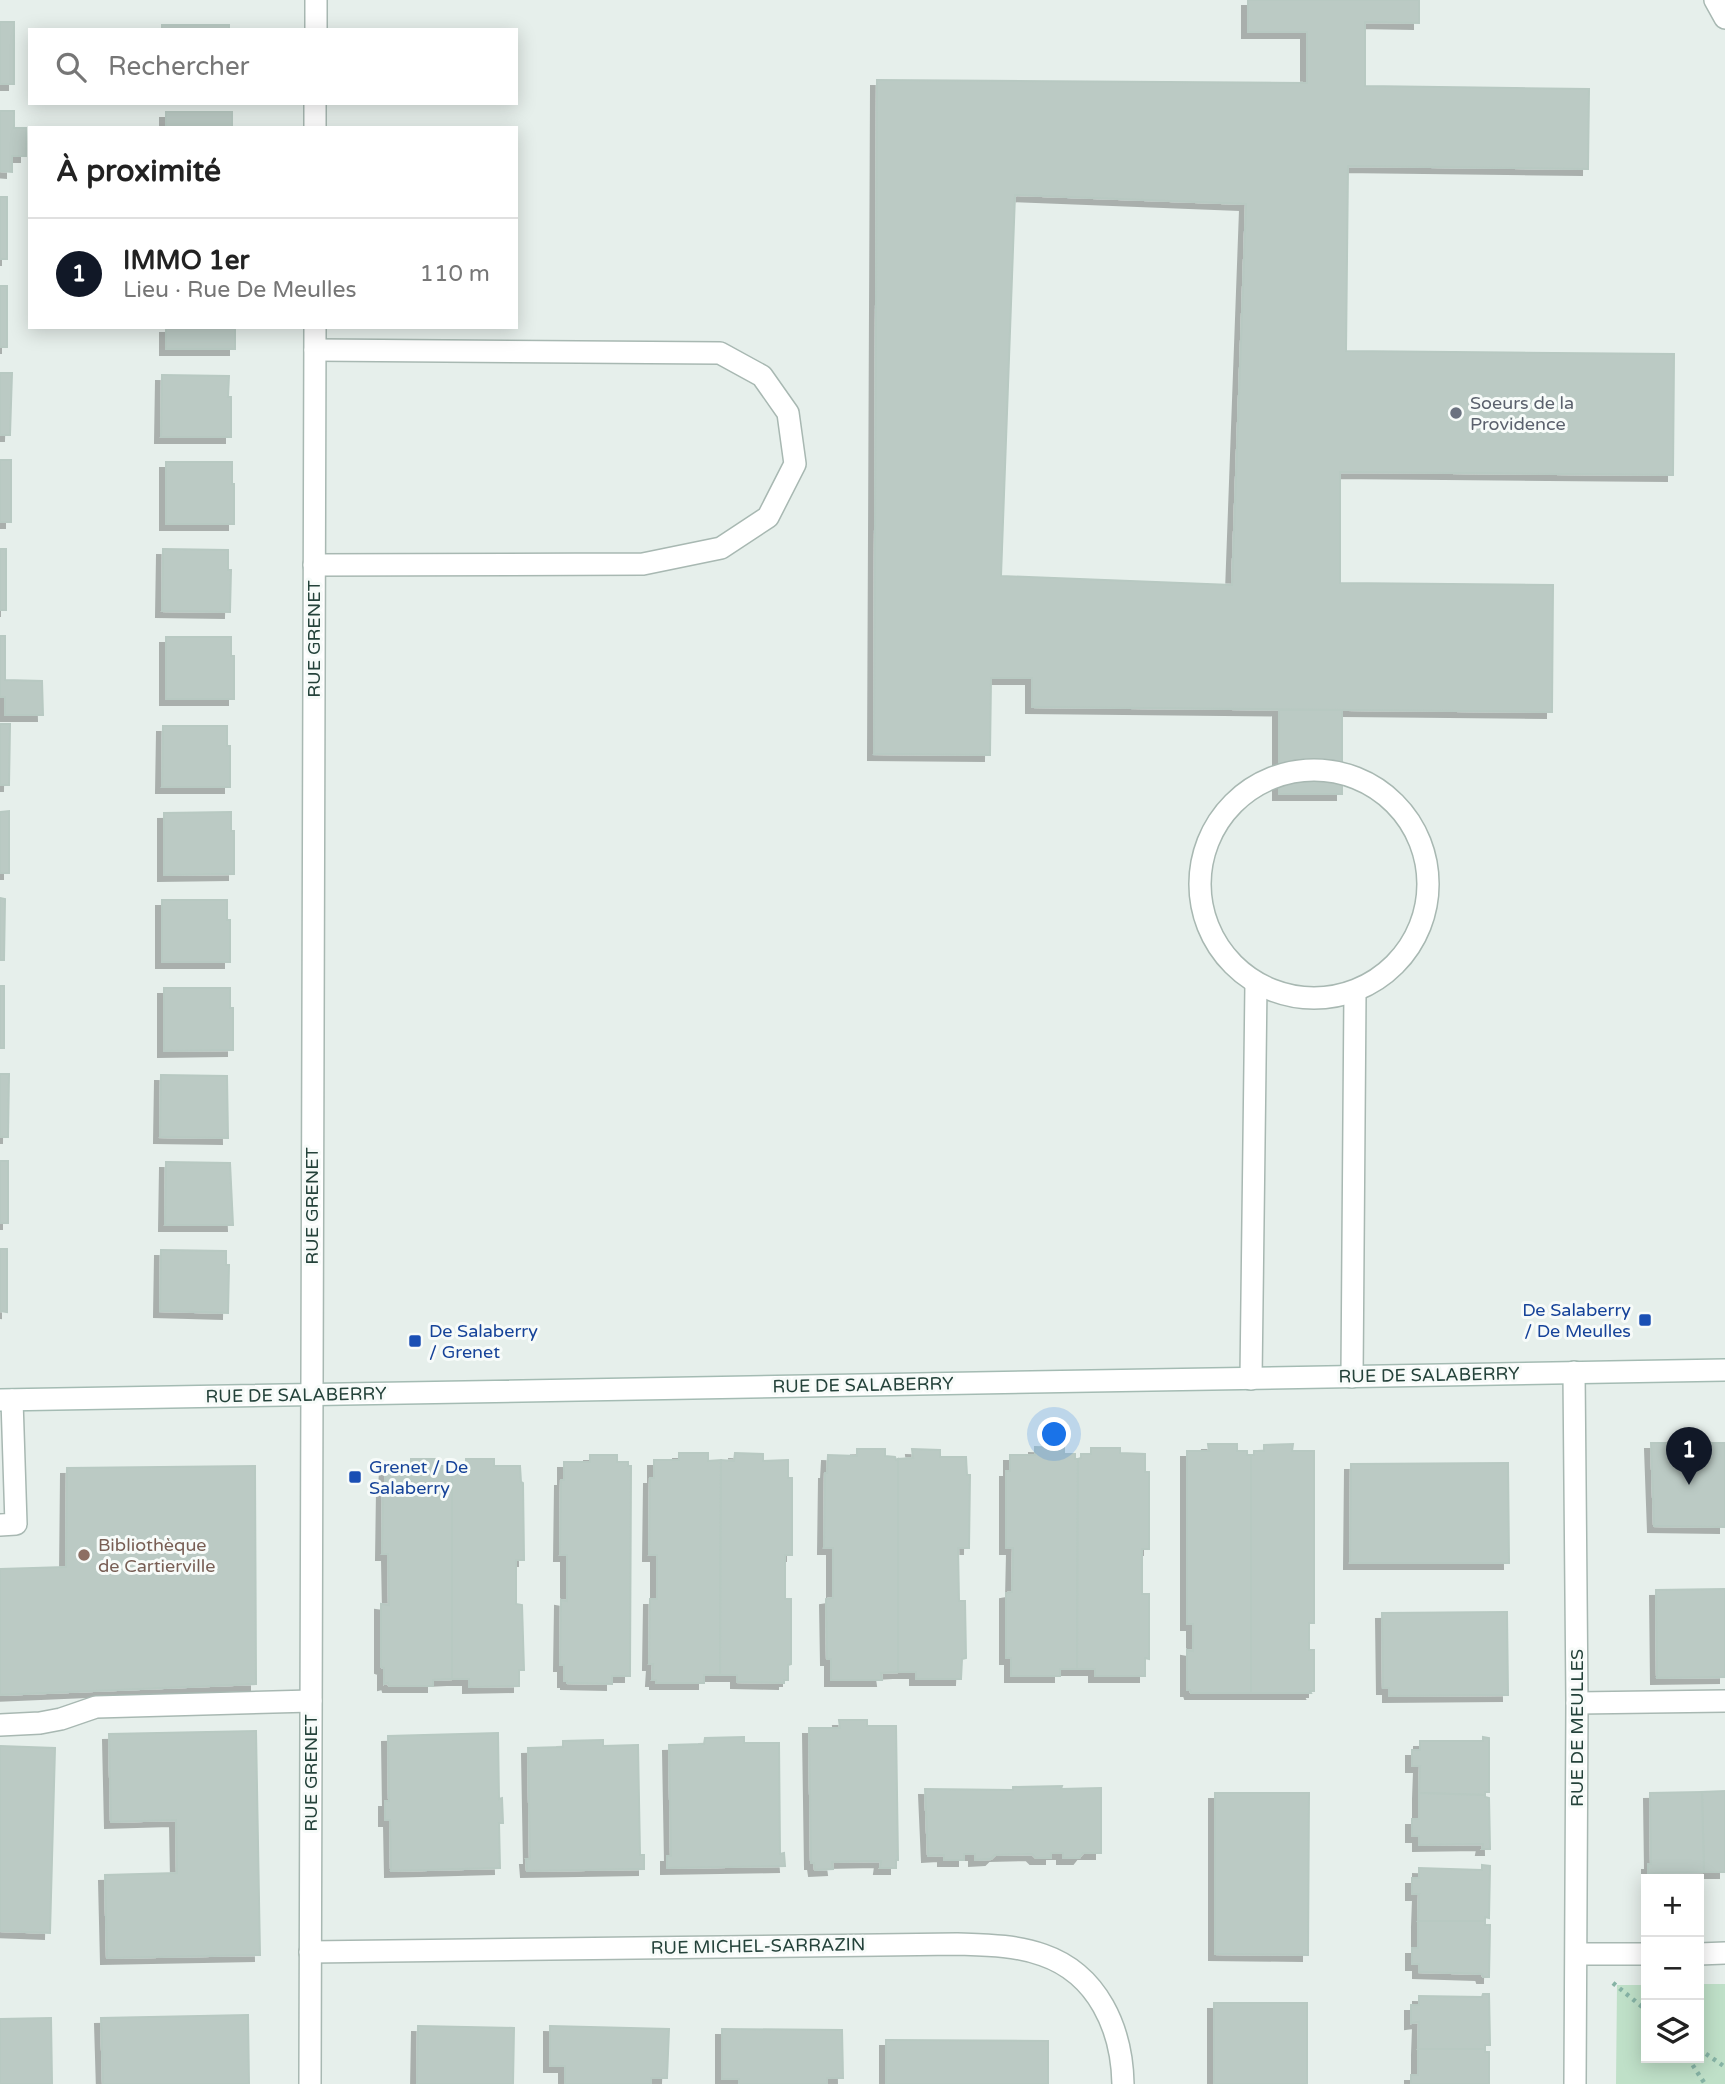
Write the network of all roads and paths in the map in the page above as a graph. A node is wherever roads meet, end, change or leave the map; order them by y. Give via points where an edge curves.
1 (316, 0) edge
2 (1715, 0) edge
3 (1725, 19) edge
4 (316, 28) edge
5 (316, 105) edge
6 (316, 126) edge
7 (315, 329) edge
8 (315, 350) junction
9 (314, 565) junction
10 (1256, 984) junction
11 (1355, 992) junction
12 (1725, 1370) edge
13 (1574, 1371) junction
14 (1352, 1377) junction
15 (1251, 1379) junction
16 (312, 1395) junction
17 (6, 1400) edge
18 (0, 1525) edge
19 (1725, 1700) edge
20 (311, 1701) junction
21 (1577, 1703) junction
22 (0, 1725) edge
23 (310, 1952) junction
24 (1725, 1953) edge
25 (1577, 1954) junction
26 (1641, 1954) edge
27 (1704, 1954) edge
28 (1704, 2052) edge
29 (1691, 2063) edge
30 (1725, 2067) edge
31 (310, 2084) edge
32 (1123, 2084) edge
33 (1575, 2084) edge
34 (1705, 2084) edge

1 - 4 street
2 - 3 street
5 - 6 street
7 - 8 street, RUE GRENET
8 - 9 street, RUE GRENET
8 - 9 street via 720,353 762,376 788,413 795,464 768,517 721,548 643,564
9 - 16 street, RUE GRENET
10 - 11 street via 1288,996 1322,999
10 - 11 street via 1226,959 1206,926 1199,888 1204,850 1221,815 1249,788 1284,772 1323,769 1360,779 1393,800 1416,831 1428,868 1427,907 1413,943 1388,972
10 - 15 street
11 - 14 street
12 - 13 street, RUE DE SALABERRY
13 - 14 street, RUE DE SALABERRY
13 - 21 street, RUE DE MEULLES
14 - 15 street, RUE DE SALABERRY
15 - 16 street, RUE DE SALABERRY
16 - 17 street, RUE DE SALABERRY
16 - 20 street, RUE GRENET
17 - 18 street via 16,1524
19 - 21 street
20 - 22 street via 96,1707 40,1723
20 - 23 street, RUE GRENET
21 - 25 street, RUE DE MEULLES
23 - 31 street, RUE GRENET
23 - 32 street, RUE MICHEL-SARRAZIN via 957,1944 1024,1950 1062,1963 1104,2006 1118,2038
24 - 27 street
25 - 26 street
25 - 33 street, RUE DE MEULLES
28 - 30 path
29 - 34 path

